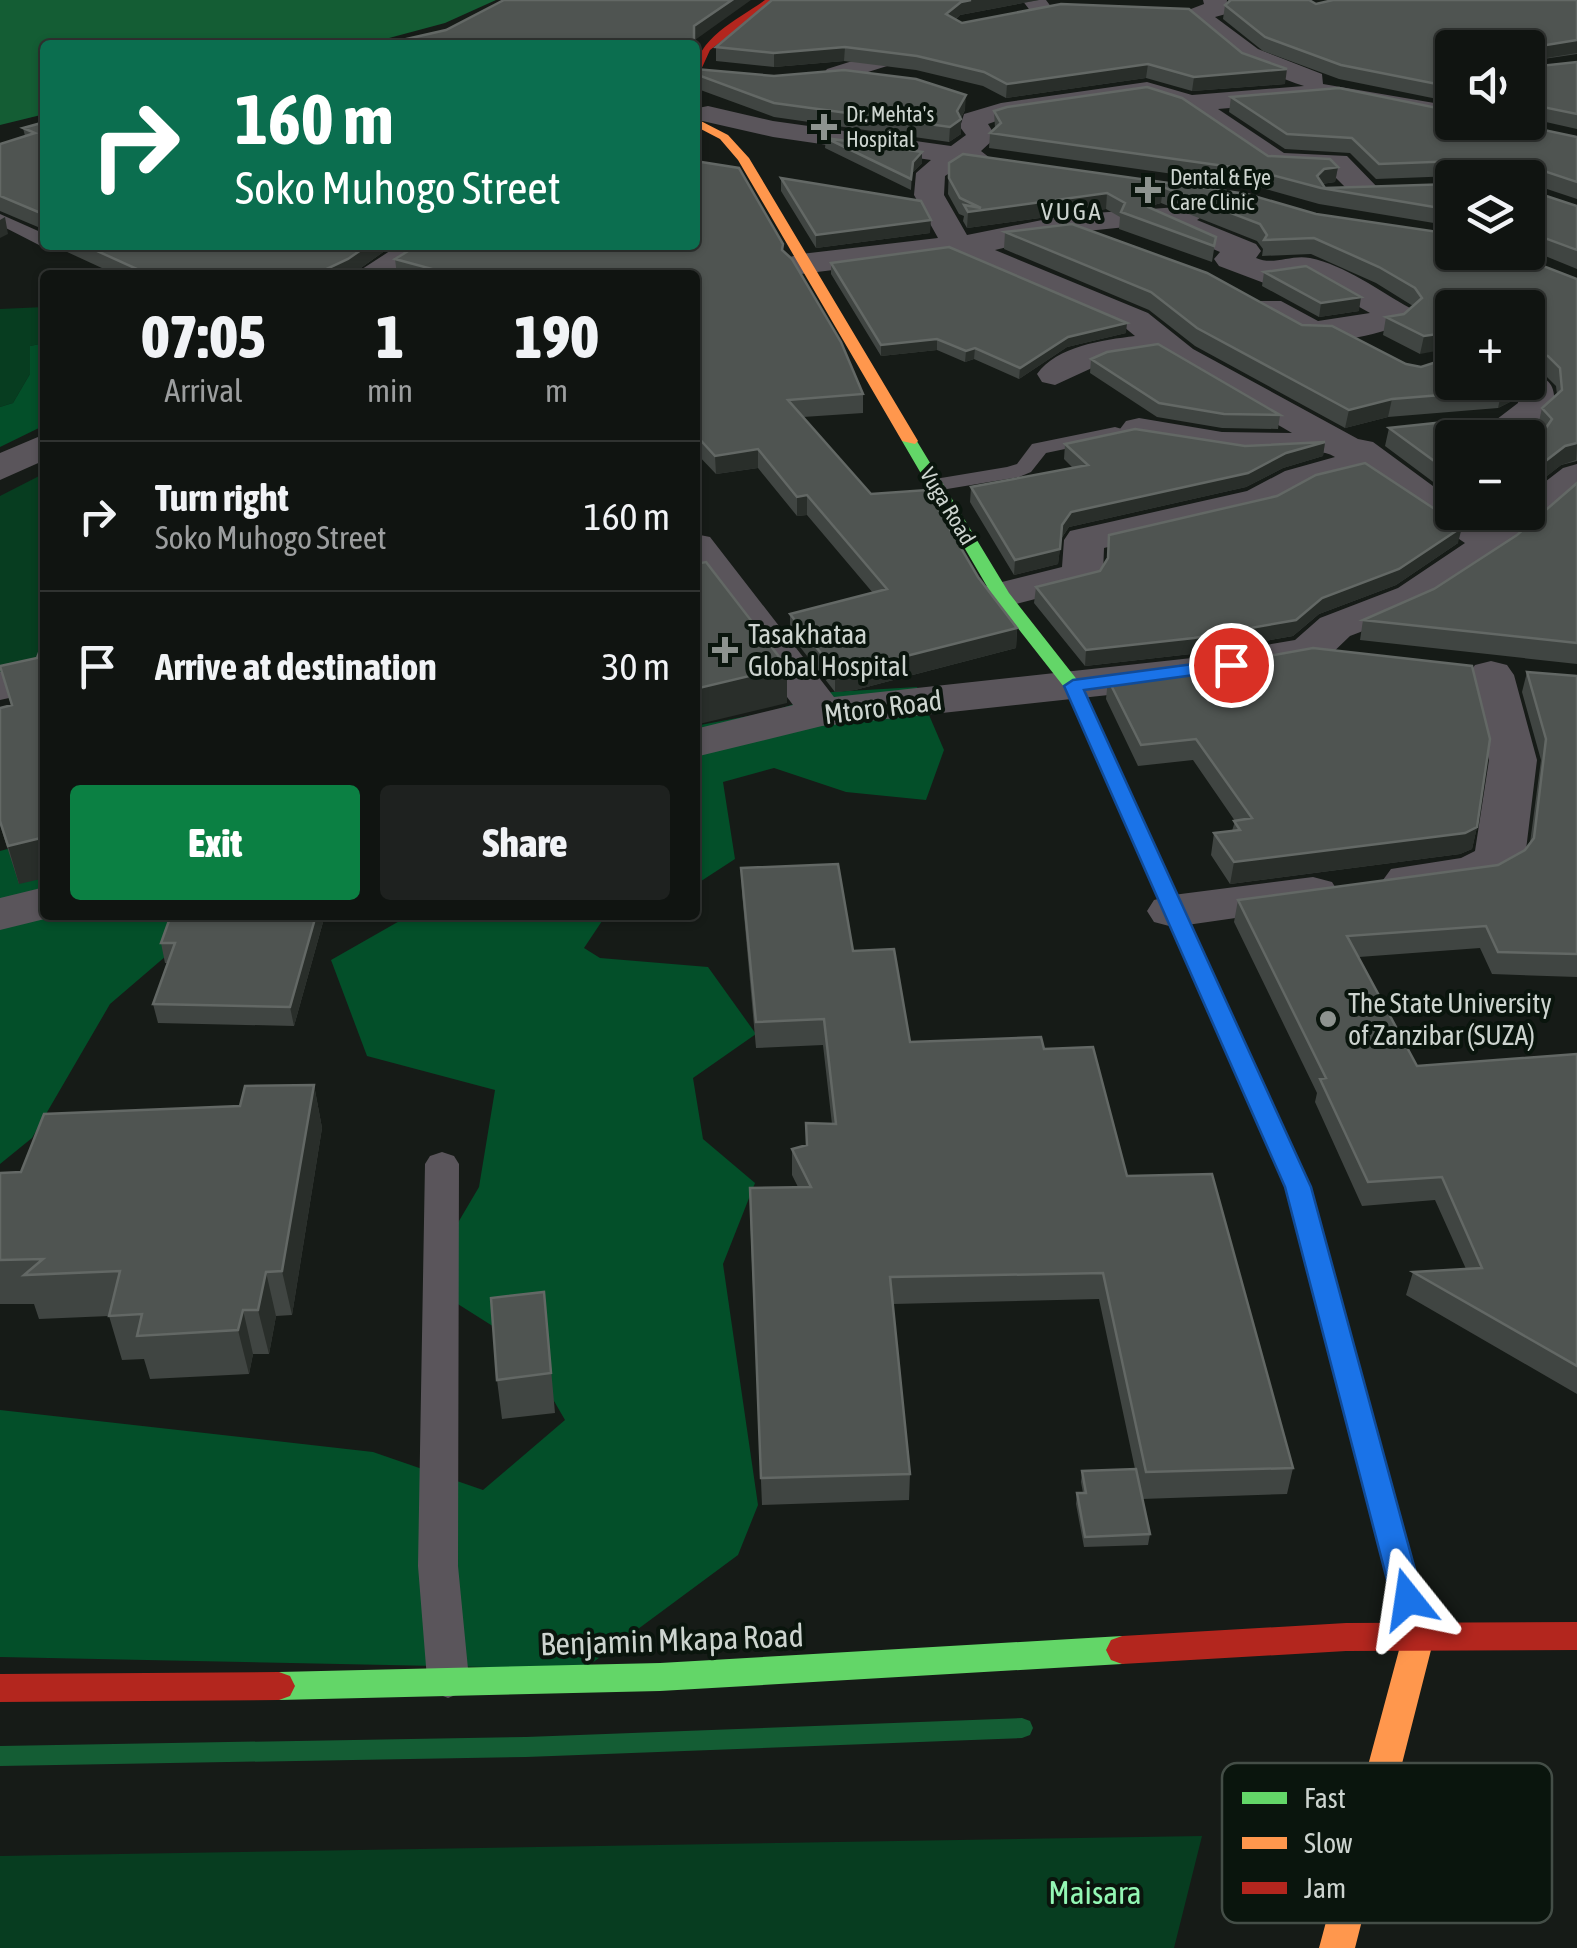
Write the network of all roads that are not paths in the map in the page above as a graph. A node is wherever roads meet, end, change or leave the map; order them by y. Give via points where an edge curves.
1 (771, 0) edge
2 (1205, 6) edge
3 (1168, 10) edge
4 (964, 46) edge
5 (702, 71) edge
6 (836, 74) junction
7 (802, 77) edge
8 (916, 82) edge
9 (1337, 91) junction
10 (1435, 92) edge
11 (734, 96) edge
12 (973, 96) edge
13 (1052, 103) junction
14 (1191, 103) junction
15 (1410, 103) junction
16 (1435, 110) edge
17 (1001, 111) junction
18 (700, 112) edge
19 (700, 113) edge
20 (700, 115) edge
21 (969, 146) junction
22 (1014, 163) edge
23 (1401, 191) edge
24 (1367, 192) junction
25 (1221, 194) edge
26 (1328, 194) edge
27 (1161, 199) junction
28 (0, 219) edge
29 (1068, 224) junction
30 (40, 239) edge
31 (957, 245) junction
32 (1126, 250) edge
33 (412, 251) edge
34 (802, 264) junction
35 (378, 270) edge
36 (1200, 272) edge
37 (1182, 310) edge
38 (1136, 320) junction
39 (1420, 336) edge
40 (1388, 337) junction
41 (1166, 343) junction
42 (1056, 374) dead end
43 (1127, 431) joint
44 (1325, 438) junction
45 (1381, 446) junction
46 (40, 448) edge
47 (0, 468) edge
48 (935, 485) junction
49 (1502, 530) edge
50 (1496, 544) junction
51 (700, 553) edge
52 (1001, 595) junction
53 (1309, 651) junction
54 (1364, 658) edge
55 (1492, 674) dead end
56 (40, 677) edge
57 (0, 686) edge
58 (1073, 686) junction
59 (822, 712) junction
60 (700, 742) edge
61 (40, 904) edge
62 (1172, 911) junction
63 (0, 914) edge
64 (442, 1164) dead end
65 (1577, 1636) edge
66 (1418, 1637) junction
67 (448, 1679) junction
68 (0, 1688) edge
69 (1385, 1763) edge
70 (1344, 1923) edge
71 (1337, 1948) edge

1 - 5 main road via 706,48
2 - 3 street
2 - 9 street via 1252,60
4 - 6 street via 898,55
6 - 7 street
6 - 8 street
9 - 14 street
9 - 15 street
10 - 15 street
11 - 18 street
12 - 17 street
13 - 14 street via 1148,90
13 - 17 street
13 - 21 street via 1092,122
14 - 24 street via 1278,162 1336,162
15 - 16 street
17 - 21 street via 974,120
19 - 21 street via 773,130
20 - 34 main road, Vuga Road via 735,146
21 - 22 street
21 - 31 street via 931,173 930,196
23 - 24 street
24 - 26 street
25 - 27 street via 1194,212
27 - 29 street
27 - 40 street via 1245,252 1230,260 1264,273 1314,268 1398,315
28 - 30 lane
29 - 31 street
29 - 32 street
31 - 34 street
31 - 38 street
33 - 35 street
34 - 48 main road, Vuga Road
36 - 40 street via 1313,332
37 - 38 street
38 - 41 street
39 - 40 street
41 - 42 street via 1087,358
41 - 44 street
43 - 44 street via 1177,431 1240,445 1296,446
43 - 48 lane via 1039,448 1012,473
44 - 45 street
45 - 50 street via 1456,522
45 - 52 street via 1279,486 1260,500 1084,540 1082,574
46 - 47 street
48 - 52 main road, Vuga Road
49 - 50 street
50 - 53 street via 1413,597 1335,627
51 - 59 street
52 - 58 main road, Vuga Road
53 - 54 street
53 - 58 street, Mtoro Road
55 - 62 street via 1514,760 1499,858 1474,872
56 - 57 street
58 - 59 street, Mtoro Road
58 - 62 main road, Vuga Road
59 - 60 street, Mtoro Road
61 - 63 street
62 - 66 main road, Vuga Road via 1298,1187
64 - 67 lane via 438,1566
65 - 66 main road, Benjamin Mkapa Road
66 - 67 main road, Benjamin Mkapa Road via 660,1677
66 - 69 main road
67 - 68 main road, Benjamin Mkapa Road
70 - 71 main road

